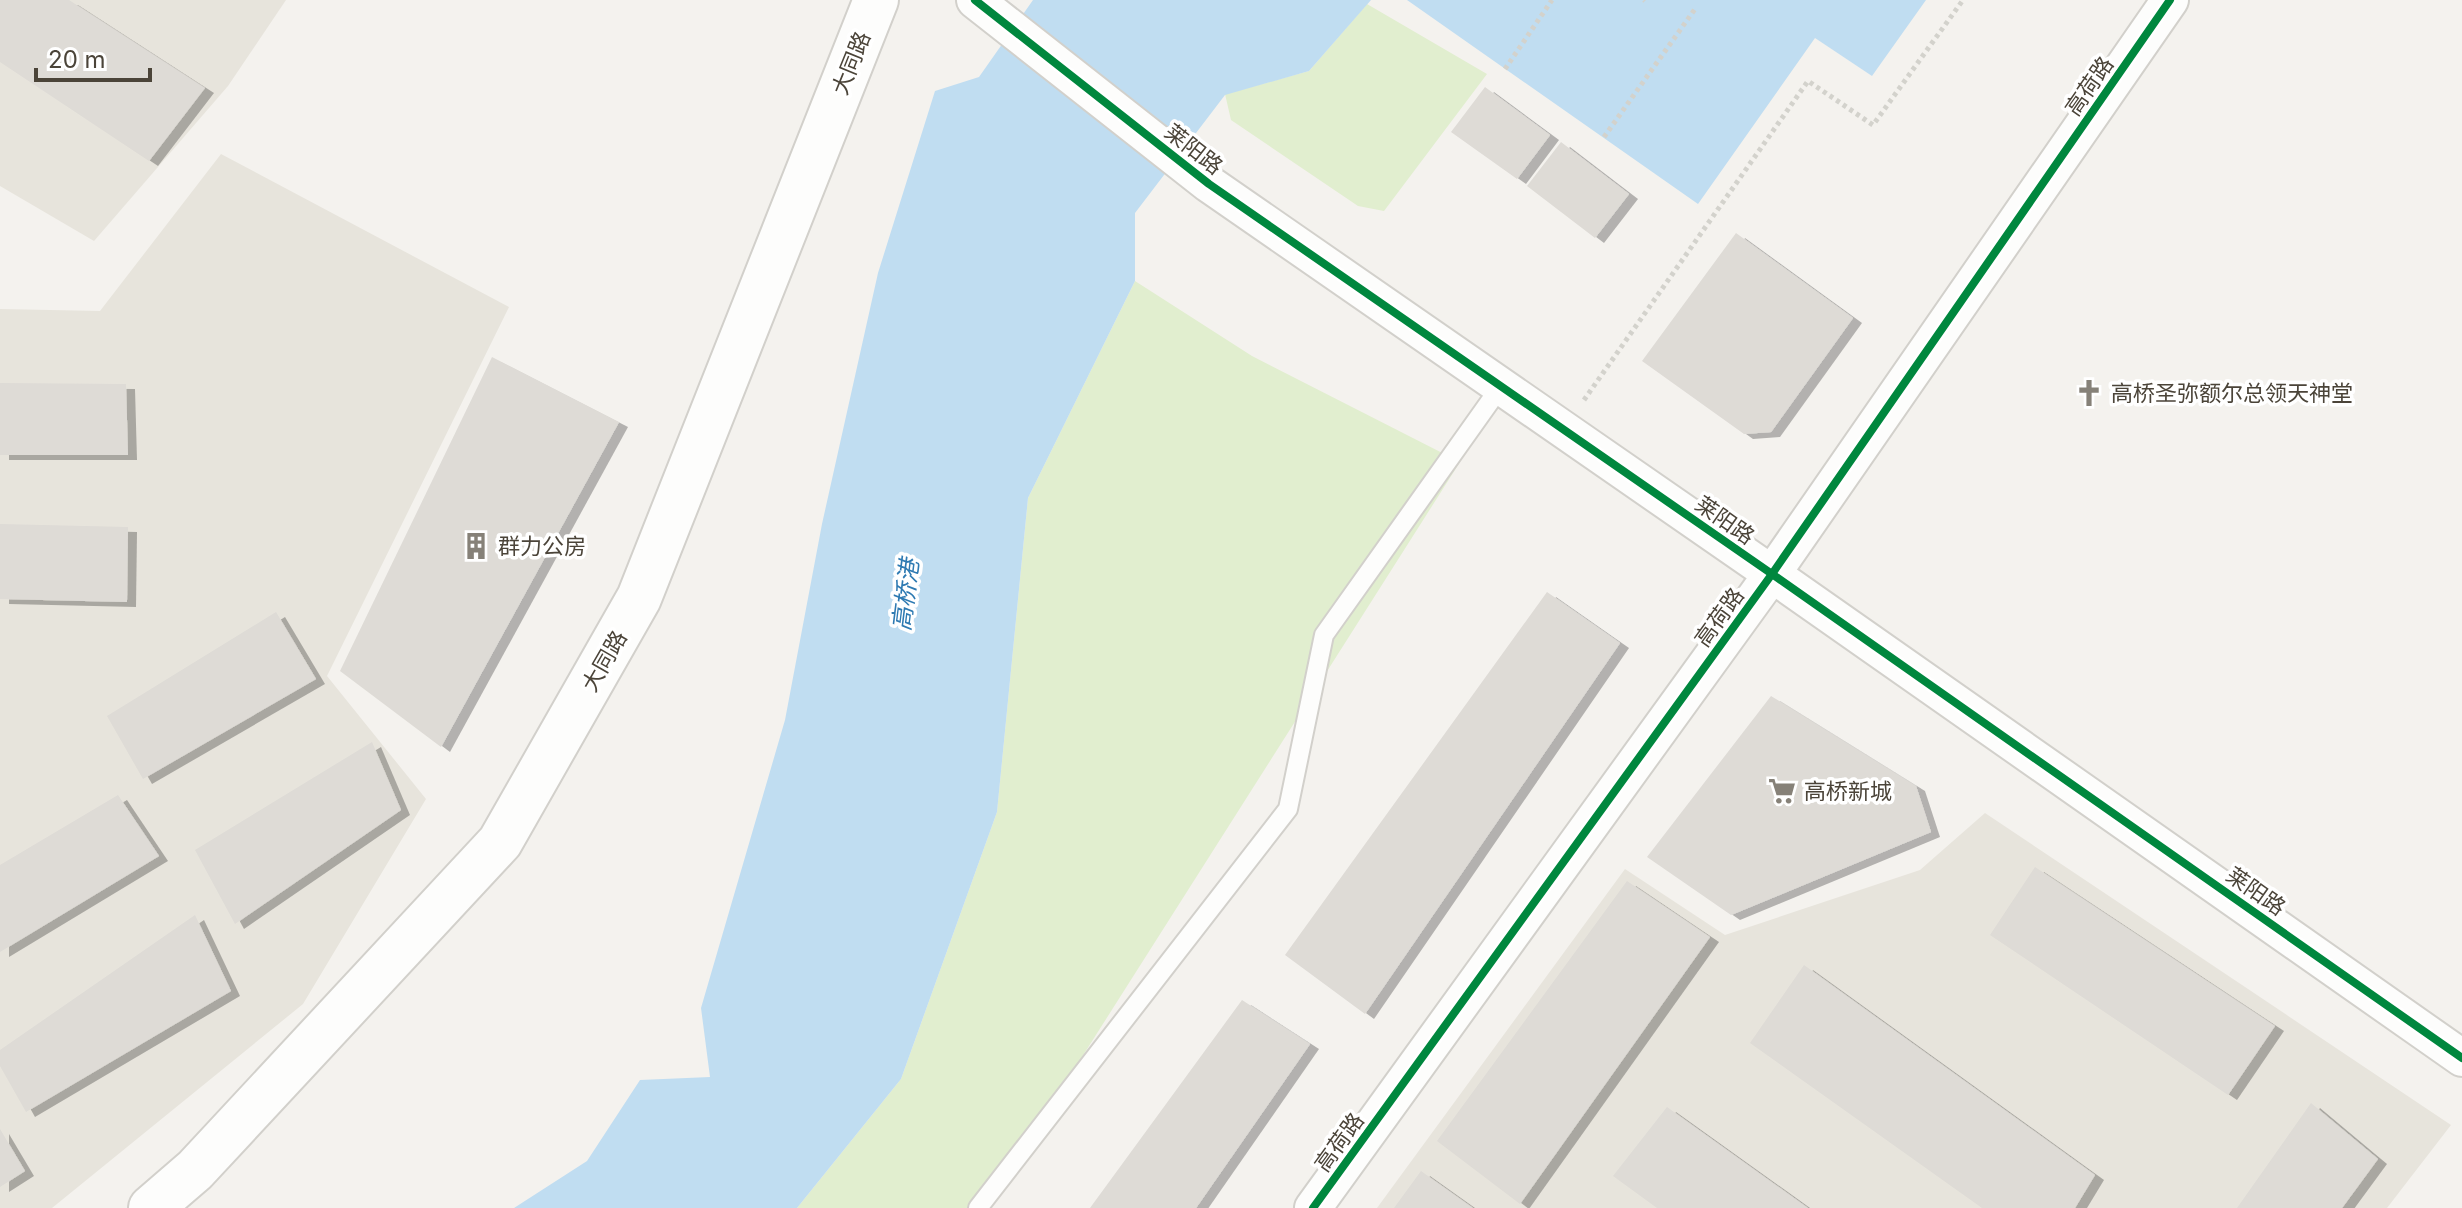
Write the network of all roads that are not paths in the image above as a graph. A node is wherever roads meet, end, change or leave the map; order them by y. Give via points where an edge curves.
1 (876, 0) edge
2 (975, 0) edge
3 (2170, 0) edge
4 (1501, 386) junction
5 (1772, 574) junction
6 (2462, 1058) edge
7 (151, 1208) edge
8 (978, 1208) edge
9 (1313, 1208) edge

1 - 7 street, 大同路 via 639,598 500,842 195,1170
2 - 4 street, 莱阳路 via 1209,184
3 - 5 street, 高荷路
4 - 5 street, 莱阳路
4 - 8 lane via 1324,635 1288,809
5 - 6 street, 莱阳路
5 - 9 street, 高荷路

